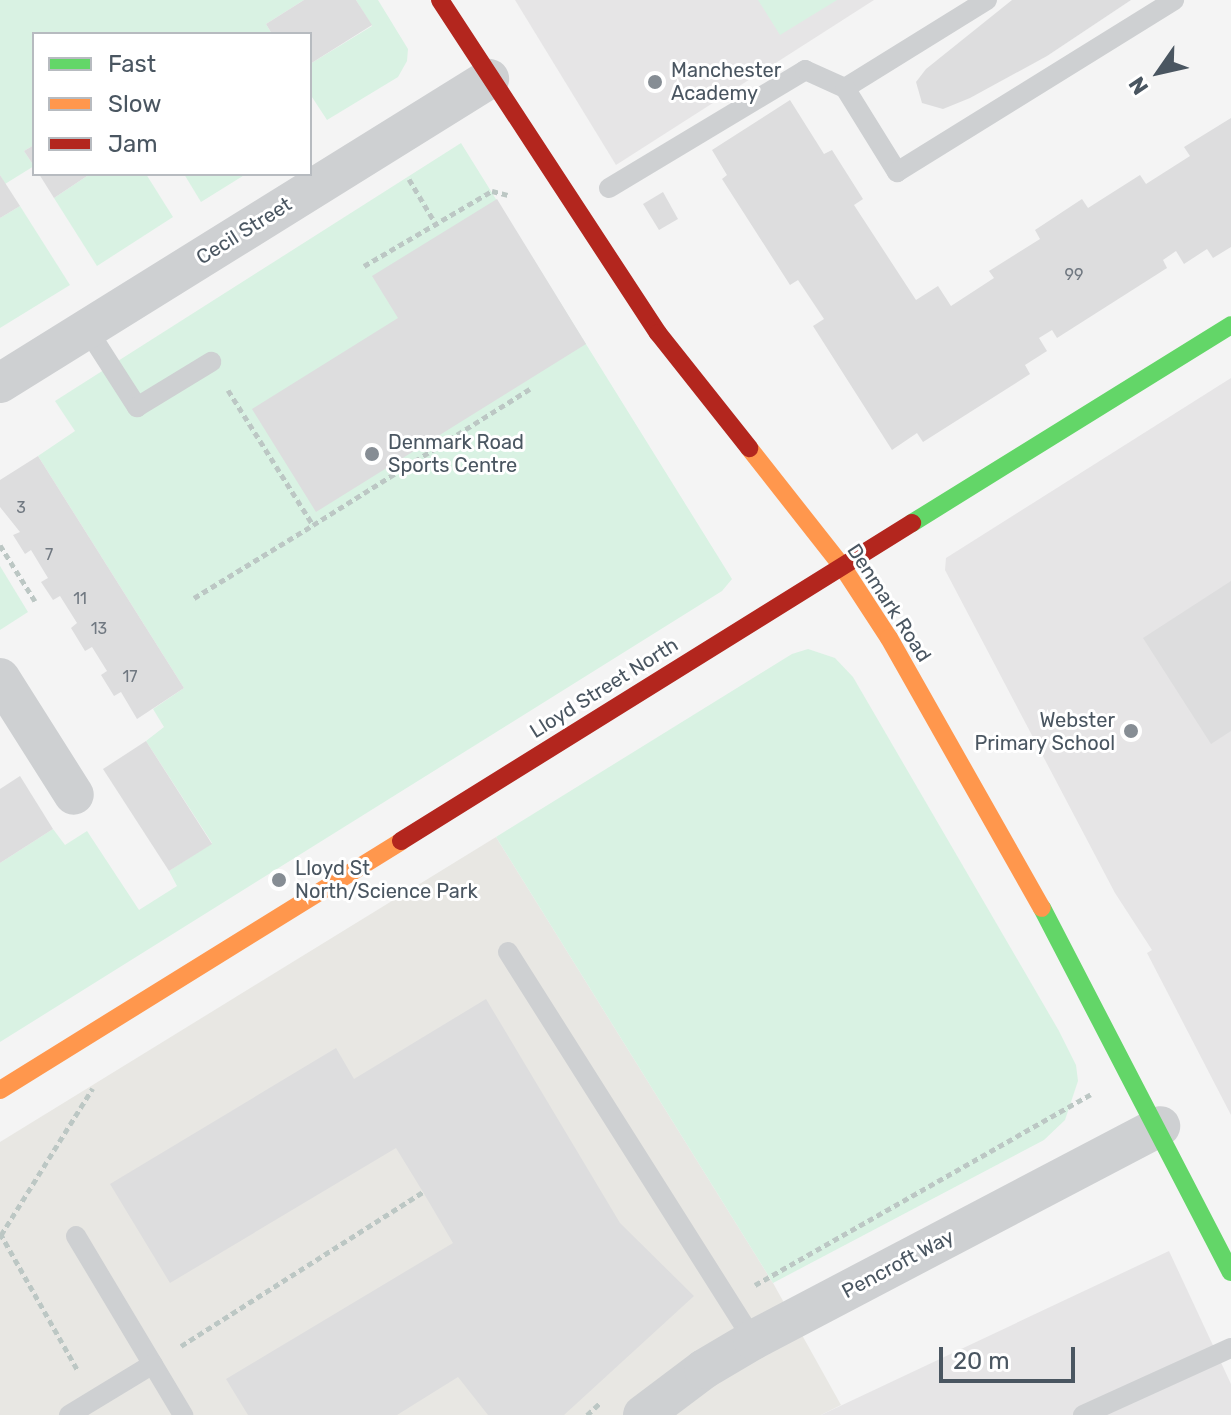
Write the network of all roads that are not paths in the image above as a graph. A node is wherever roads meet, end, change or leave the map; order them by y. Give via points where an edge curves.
1 (440, 0) edge
2 (987, 0) edge
3 (1174, 0) edge
4 (489, 79) junction
5 (845, 88) junction
6 (609, 188) dead end
7 (1231, 325) edge
8 (87, 329) junction
9 (211, 362) road end
10 (0, 383) edge
11 (842, 566) junction
12 (6, 703) edge
13 (74, 795) dead end
14 (508, 952) dead end
15 (0, 1090) edge
16 (1160, 1126) junction
17 (76, 1236) dead end
18 (1231, 1272) edge
19 (753, 1340) junction
20 (1231, 1348) edge
21 (153, 1364) junction
22 (69, 1415) edge
23 (183, 1415) edge
24 (643, 1415) edge
25 (1083, 1415) edge

1 - 4 street, Denmark Road
2 - 5 lane
3 - 5 lane via 897,172
4 - 8 street, Cecil Street
4 - 11 street, Denmark Road via 658,333
5 - 6 lane via 805,70
7 - 11 street, Lloyd Street North
8 - 9 lane via 137,407
8 - 10 street, Cecil Street
11 - 15 street, Lloyd Street North
11 - 16 street, Denmark Road via 889,638
12 - 13 street
14 - 19 lane
16 - 18 street, Denmark Road
16 - 19 street, Pencroft Way
17 - 21 lane
19 - 24 street, Pencroft Way
20 - 25 lane
21 - 22 lane
21 - 23 lane

